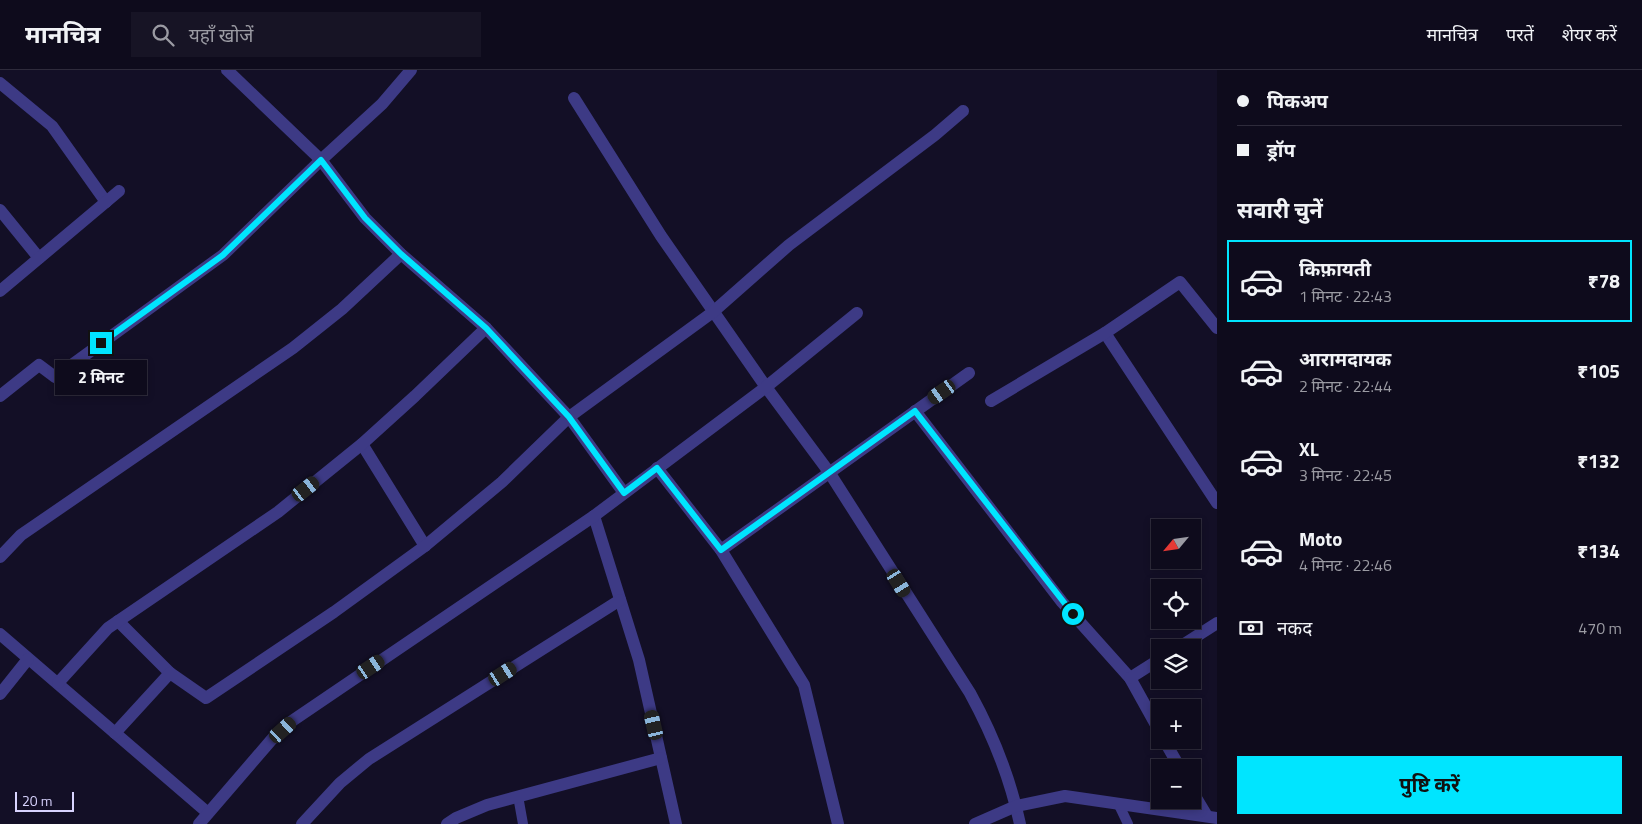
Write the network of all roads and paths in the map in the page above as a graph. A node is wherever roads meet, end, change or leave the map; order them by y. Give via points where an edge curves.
1 (227, 70) edge
2 (411, 70) edge
3 (0, 83) edge
4 (574, 98) dead end
5 (963, 111) dead end
6 (321, 160) junction
7 (119, 191) dead end
8 (106, 202) junction
9 (0, 210) edge
10 (401, 254) junction
11 (39, 258) junction
12 (0, 291) edge
13 (713, 312) junction
14 (857, 313) dead end
15 (486, 328) junction
16 (1217, 328) edge
17 (1105, 333) junction
18 (969, 373) dead end
19 (766, 387) junction
20 (0, 396) edge
21 (991, 401) dead end
22 (915, 411) junction
23 (569, 417) junction
24 (362, 444) junction
25 (657, 468) junction
26 (828, 472) junction
27 (624, 493) junction
28 (1217, 503) edge
29 (594, 516) junction
30 (426, 546) junction
31 (721, 550) junction
32 (0, 557) edge
33 (620, 600) junction
34 (118, 621) junction
35 (1217, 623) edge
36 (0, 634) edge
37 (1192, 639) edge
38 (28, 659) junction
39 (1151, 665) edge
40 (170, 673) junction
41 (1130, 678) junction
42 (58, 684) junction
43 (0, 694) edge
44 (1151, 716) edge
45 (115, 733) junction
46 (661, 758) junction
47 (518, 796) junction
48 (1118, 803) junction
49 (1201, 803) edge
50 (1016, 806) junction
51 (208, 813) junction
52 (1212, 817) edge
53 (199, 824) edge
54 (302, 824) edge
55 (446, 824) edge
56 (523, 824) edge
57 (676, 824) edge
58 (838, 824) edge
59 (976, 824) edge
60 (1020, 824) edge
61 (1128, 824) edge

1 - 6 street
2 - 6 street via 382,104
3 - 8 street via 52,126
4 - 13 street via 660,236
5 - 13 street via 789,245
6 - 10 street via 365,218
6 - 20 street via 223,255 55,376 39,365
7 - 8 street
8 - 11 street
9 - 11 street
10 - 15 street
10 - 32 street via 342,309 293,348 21,535
11 - 12 street
13 - 19 street
13 - 23 street
14 - 19 street
15 - 23 street
15 - 24 street
16 - 17 street via 1180,282
17 - 21 street
17 - 28 street
18 - 22 street
19 - 25 street
19 - 26 street
22 - 26 street
22 - 41 street via 1062,602
23 - 27 street
23 - 30 street via 502,482
24 - 30 street
24 - 34 street via 278,512
25 - 27 street
25 - 31 street
26 - 31 street
26 - 50 street via 970,693 1001,756
27 - 29 street
29 - 33 street
29 - 51 street via 292,722 273,738
30 - 40 street via 206,698
31 - 58 street via 804,685
33 - 46 street via 639,660
33 - 54 street via 369,759 340,783
34 - 40 street
34 - 42 street
35 - 37 street
36 - 38 street
38 - 42 street
38 - 43 street
39 - 41 street
40 - 45 street
41 - 44 street
42 - 45 street
45 - 51 street
46 - 47 street
46 - 57 street
47 - 55 street via 487,805
47 - 56 lane
48 - 50 street via 1065,796
48 - 52 street
48 - 61 lane
49 - 52 street
50 - 59 street
50 - 60 street
51 - 53 street

